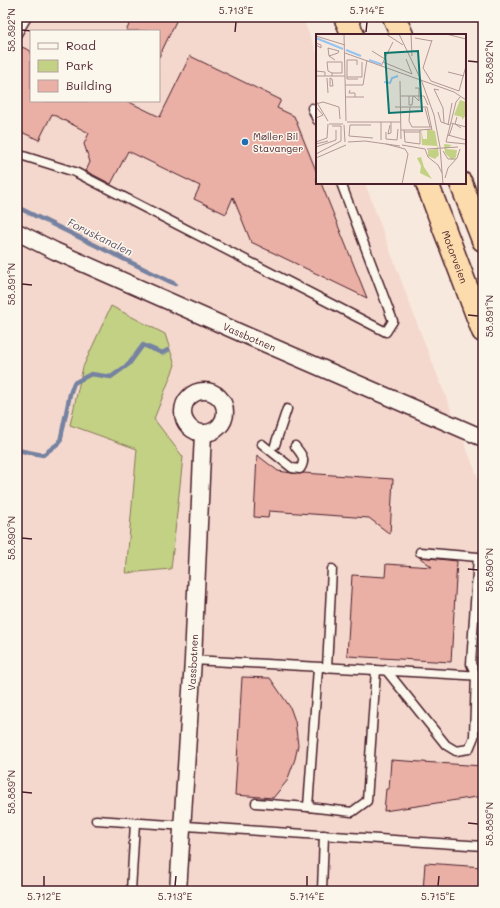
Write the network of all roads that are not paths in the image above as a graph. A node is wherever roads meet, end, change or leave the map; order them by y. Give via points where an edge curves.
1 (27, 17) edge
2 (345, 17) edge
3 (359, 17) edge
4 (394, 17) edge
5 (409, 17) edge
6 (17, 34) edge
7 (353, 34) edge
8 (366, 34) edge
9 (402, 34) edge
10 (411, 34) edge
11 (312, 108) dead end
12 (316, 118) edge
13 (17, 154) edge
14 (341, 184) edge
15 (428, 184) edge
16 (461, 184) edge
17 (17, 232) edge
18 (483, 240) edge
19 (483, 331) edge
20 (287, 409) dead end
21 (203, 433) dead end
22 (483, 438) edge
23 (262, 444) dead end
24 (275, 445) dead end
25 (294, 446) dead end
26 (420, 552) dead end
27 (332, 569) dead end
28 (193, 660) junction
29 (318, 668) junction
30 (327, 668) junction
31 (376, 670) junction
32 (386, 670) junction
33 (479, 675) edge
34 (256, 803) dead end
35 (308, 807) junction
36 (96, 820) dead end
37 (135, 824) junction
38 (182, 826) junction
39 (324, 835) junction
40 (483, 846) edge
41 (130, 891) edge
42 (178, 891) edge
43 (322, 891) edge

1 - 6 lane
2 - 7 highway
3 - 8 highway
4 - 9 highway
5 - 10 highway
11 - 12 lane
13 - 14 lane via 75,172 386,332 393,321
15 - 19 highway, Motorveien
16 - 18 highway
17 - 22 street, Vassbotnen via 55,251
20 - 24 lane
21 - 28 street, Vassbotnen
23 - 25 lane via 292,468 300,469 303,456
26 - 33 lane via 478,557 471,664
27 - 30 lane
28 - 29 lane
28 - 38 street, Vassbotnen
29 - 30 lane
29 - 35 lane
30 - 31 lane
31 - 32 lane
31 - 35 lane via 367,801 352,812
32 - 33 lane
32 - 33 lane via 446,745 456,751 469,748 474,737
34 - 35 lane
36 - 37 lane
37 - 38 lane
37 - 41 lane
38 - 39 lane
38 - 42 street, Vassbotnen
39 - 40 lane
39 - 43 lane

